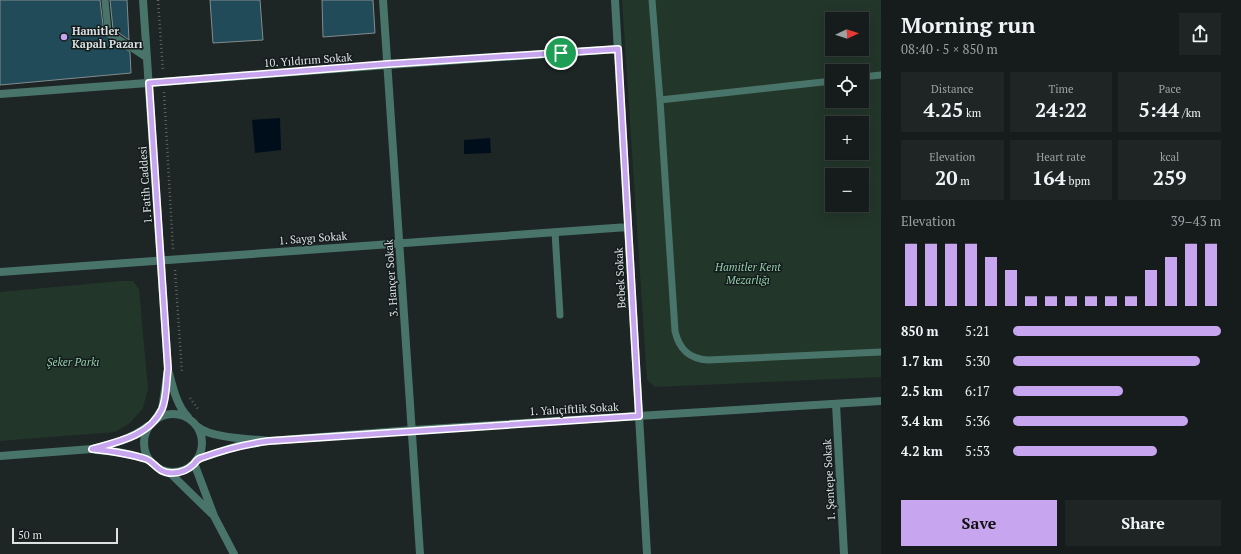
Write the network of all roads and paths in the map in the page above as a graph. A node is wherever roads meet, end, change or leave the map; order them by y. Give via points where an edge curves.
1 (106, 0) edge
2 (143, 0) edge
3 (158, 0) edge
4 (383, 0) edge
5 (615, 0) edge
6 (652, 0) edge
7 (618, 49) junction
8 (147, 58) junction
9 (388, 64) junction
10 (881, 75) edge
11 (869, 76) edge
12 (164, 82) junction
13 (825, 82) edge
14 (149, 83) junction
15 (0, 94) edge
16 (660, 100) junction
17 (628, 227) junction
18 (555, 232) junction
19 (399, 243) junction
20 (174, 260) junction
21 (161, 261) junction
22 (0, 272) edge
23 (560, 315) dead end
24 (881, 352) edge
25 (168, 369) junction
26 (182, 378) dead end
27 (187, 391) dead end
28 (881, 402) edge
29 (836, 404) junction
30 (198, 409) dead end
31 (639, 416) junction
32 (189, 418) junction
33 (153, 422) junction
34 (196, 424) junction
35 (412, 430) junction
36 (269, 441) junction
37 (92, 449) junction
38 (0, 456) edge
39 (148, 459) junction
40 (196, 461) junction
41 (170, 473) junction
42 (214, 516) junction
43 (234, 554) edge
44 (420, 554) edge
45 (647, 554) edge
46 (844, 554) edge

1 - 8 lane via 108,32
2 - 8 street, 1. Fatih Caddesi
3 - 12 path
4 - 9 street, 3. Hançer Sokak
5 - 7 street, Bebek Sokak
6 - 16 lane
7 - 9 street, 10. Yıldırım Sokak
7 - 17 street, Bebek Sokak
8 - 14 street, 1. Fatih Caddesi
9 - 12 street, 10. Yıldırım Sokak
9 - 19 street, 3. Hançer Sokak
10 - 11 lane
12 - 14 street, 10. Yıldırım Sokak
12 - 20 path
13 - 16 lane
14 - 15 street, 10. Yıldırım Sokak
14 - 21 street, 1. Fatih Caddesi
16 - 24 lane via 675,331 684,351 691,356 708,360
17 - 18 street, 1. Saygı Sokak
17 - 31 street, Bebek Sokak
18 - 19 street, 1. Saygı Sokak
18 - 23 lane
19 - 20 street, 1. Saygı Sokak
19 - 35 street, 3. Hançer Sokak
20 - 21 street, 1. Saygı Sokak
20 - 26 path
21 - 22 street, 1. Saygı Sokak
21 - 25 street, 1. Fatih Caddesi
25 - 32 street via 179,403
25 - 33 street via 162,408
27 - 30 path
28 - 29 street, 1. Yalıçiftlik Sokak
29 - 31 street, 1. Yalıçiftlik Sokak
29 - 46 street, 1. Şentepe Sokak
31 - 35 street, 1. Yalıçiftlik Sokak
31 - 45 street, Bebek Sokak
32 - 33 street via 171,414
32 - 34 street
33 - 37 street via 124,440
33 - 39 street via 144,437
34 - 36 street via 204,432
34 - 40 street via 200,432 202,450
35 - 36 street, 1. Yalıçiftlik Sokak
35 - 44 street, 3. Hançer Sokak
36 - 40 street via 237,446
37 - 38 street
37 - 39 street
39 - 41 street via 154,466
40 - 41 street via 186,470
40 - 42 street
41 - 42 street
42 - 43 street

